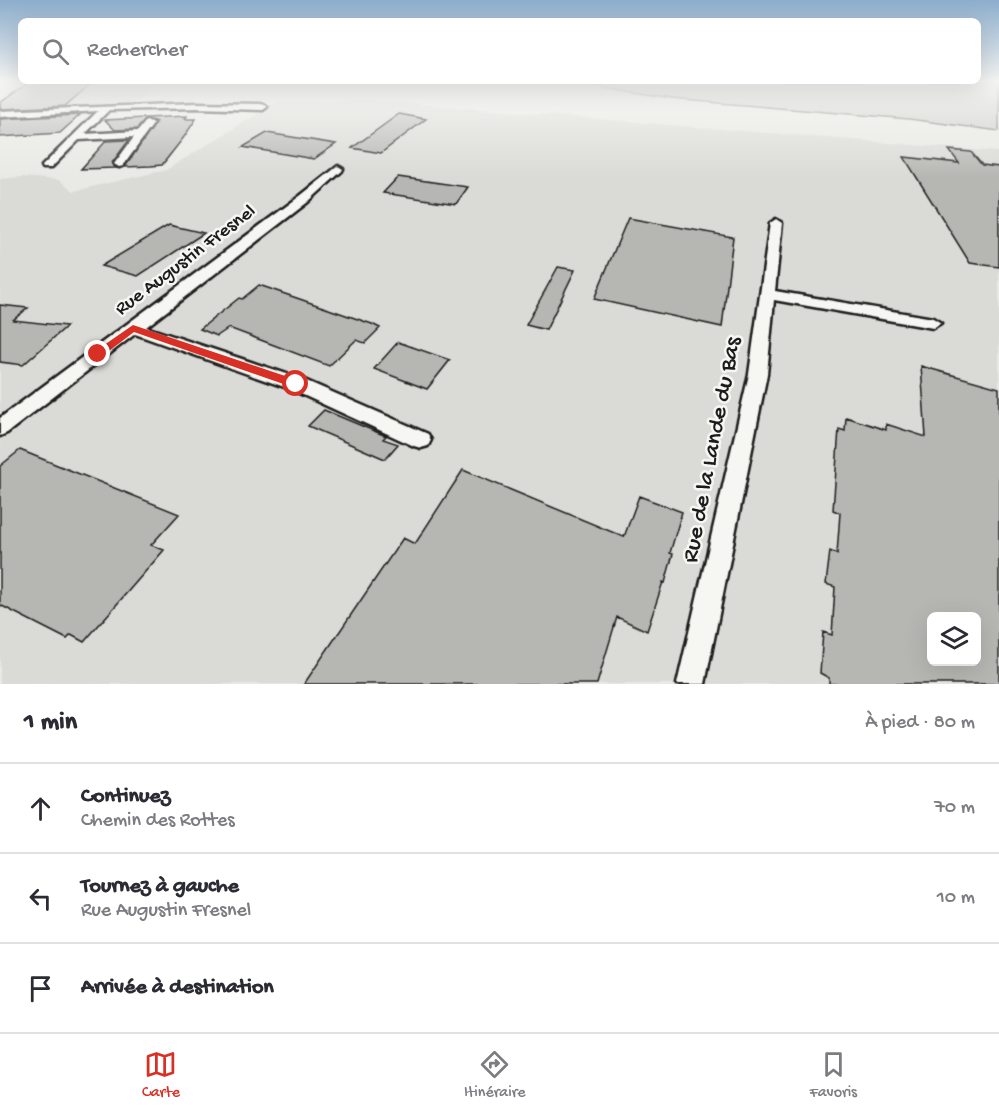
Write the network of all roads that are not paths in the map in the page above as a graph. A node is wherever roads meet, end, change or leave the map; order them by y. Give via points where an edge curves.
1 (19, 113) edge
2 (100, 113) edge
3 (0, 114) edge
4 (149, 123) dead end
5 (142, 134) junction
6 (76, 137) junction
7 (119, 164) dead end
8 (47, 166) dead end
9 (338, 169) dead end
10 (776, 223) dead end
11 (767, 294) junction
12 (933, 323) dead end
13 (133, 328) junction
14 (0, 428) edge
15 (421, 440) dead end
16 (691, 684) edge

1 - 3 street
2 - 6 street
4 - 5 street
5 - 6 street
5 - 7 street
6 - 8 street
9 - 13 street, Rue Augustin Fresnel via 304,200
10 - 11 street, Rue de la Lande du Bas
11 - 12 street
11 - 16 street, Rue de la Lande du Bas via 758,374
13 - 14 street, Rue Augustin Fresnel
13 - 15 street via 296,384

